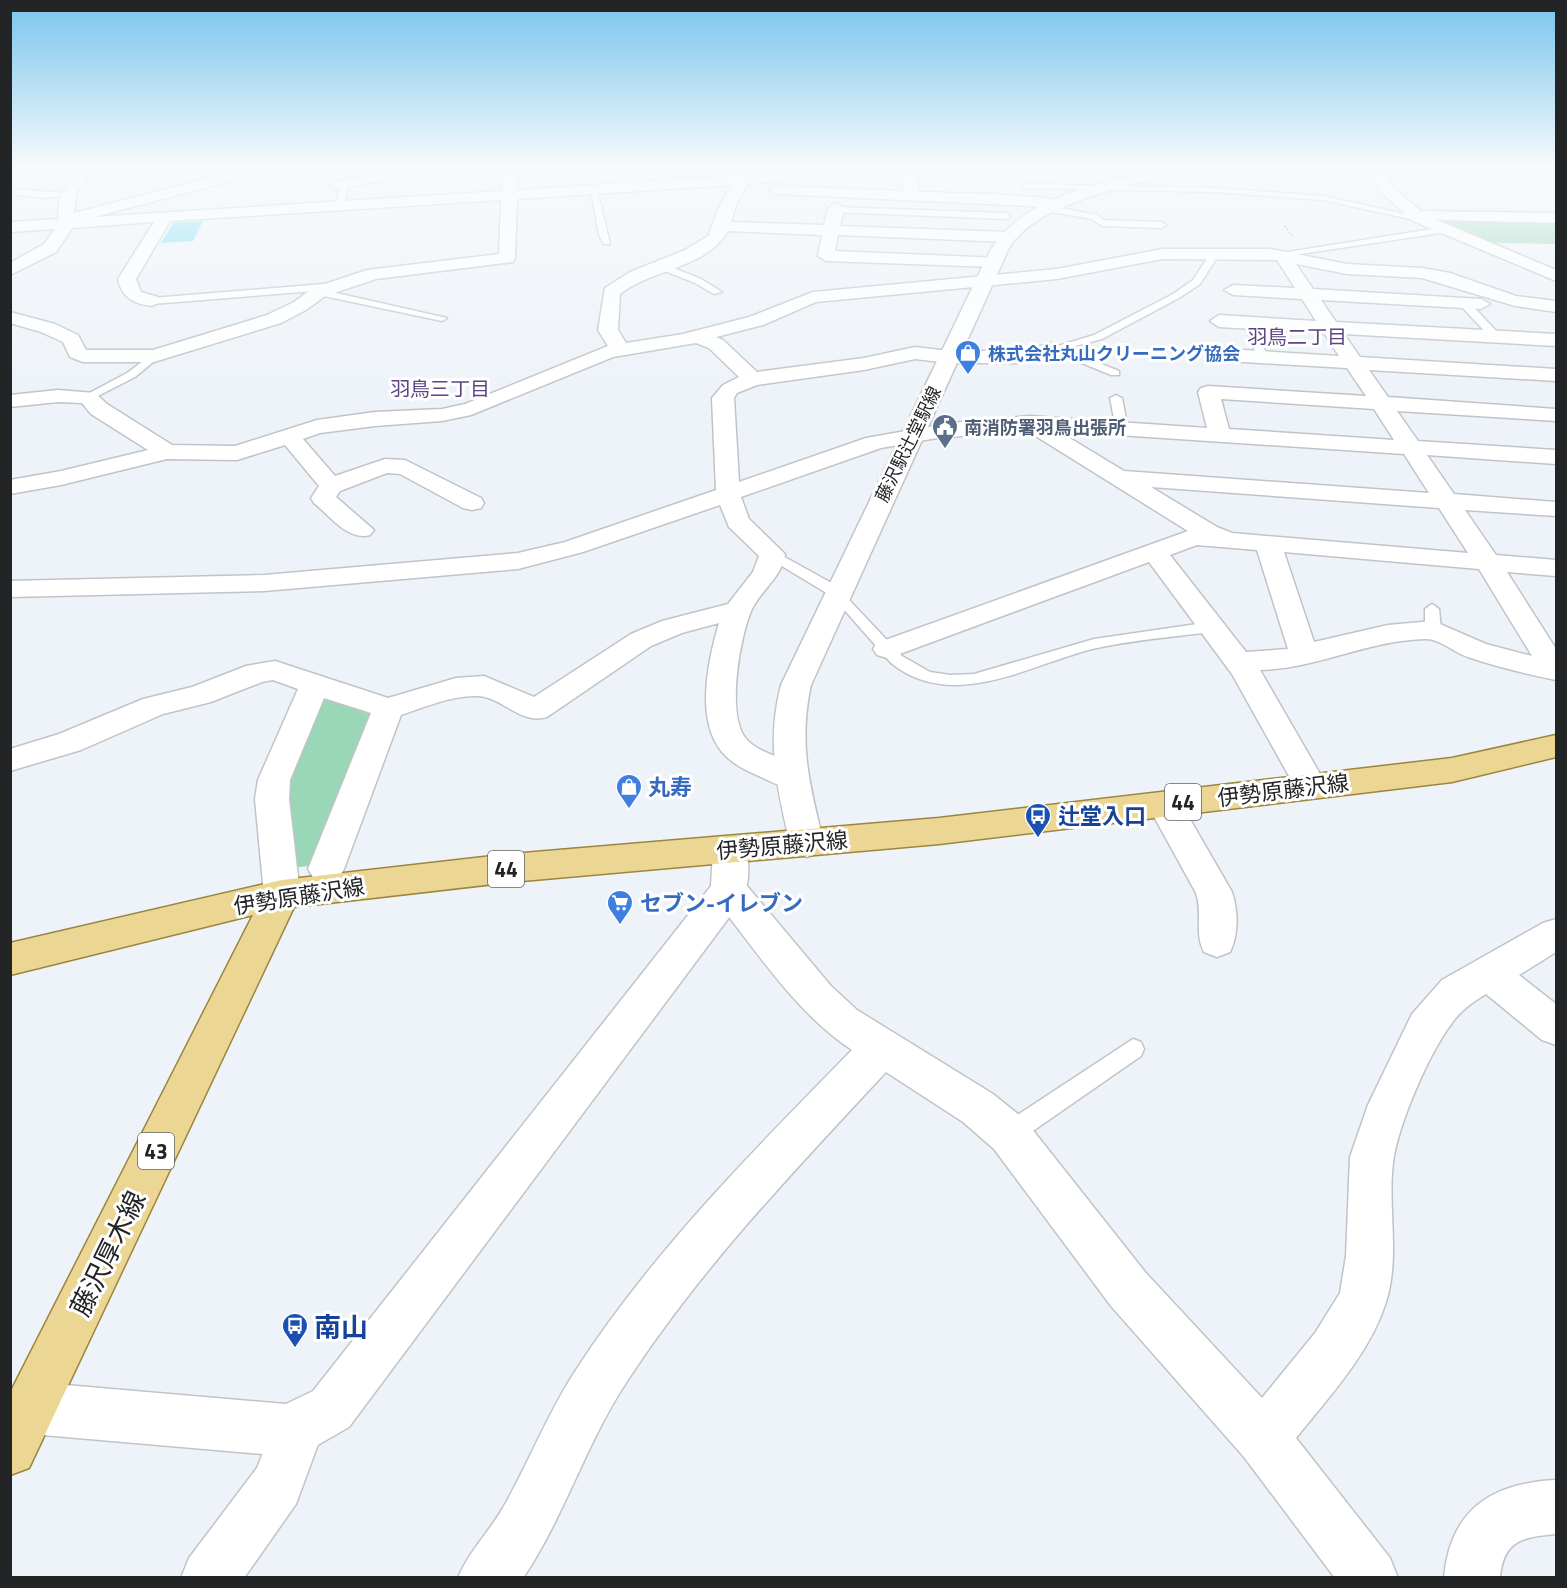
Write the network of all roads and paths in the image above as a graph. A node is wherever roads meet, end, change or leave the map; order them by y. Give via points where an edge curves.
1 (55, 241) edge
2 (150, 241) edge
3 (507, 241) edge
4 (712, 241) edge
5 (829, 241) edge
6 (1001, 241) edge
7 (1359, 241) edge
8 (1471, 241) edge
9 (1215, 253) junction
10 (1283, 256) junction
11 (658, 265) junction
12 (10, 270) edge
13 (989, 272) junction
14 (1557, 276) edge
15 (327, 289) junction
16 (1233, 290) dead end
17 (717, 292) dead end
18 (1308, 294) junction
19 (152, 301) joint
20 (1472, 304) joint
21 (1557, 306) edge
22 (10, 317) edge
23 (442, 318) dead end
24 (1220, 321) dead end
25 (1248, 322) junction
26 (1330, 327) junction
27 (696, 336) junction
28 (1495, 336) junction
29 (1557, 340) edge
30 (1053, 349) junction
31 (620, 350) junction
32 (154, 356) junction
33 (1227, 356) dead end
34 (949, 357) junction
35 (1263, 358) junction
36 (1354, 363) junction
37 (1115, 373) dead end
38 (1557, 375) edge
39 (752, 379) junction
40 (88, 397) junction
41 (1116, 398) dead end
42 (10, 401) edge
43 (1381, 404) junction
44 (1557, 415) edge
45 (1029, 423) junction
46 (1122, 429) junction
47 (914, 433) junction
48 (1220, 435) junction
49 (290, 437) junction
50 (1411, 447) junction
51 (166, 452) junction
52 (1557, 457) edge
53 (1122, 478) junction
54 (331, 486) junction
55 (10, 488) edge
56 (728, 493) junction
57 (1446, 501) junction
58 (472, 503) dead end
59 (1557, 509) edge
60 (361, 530) dead end
61 (1210, 537) junction
62 (1268, 544) junction
63 (1155, 553) junction
64 (772, 554) junction
65 (1488, 563) junction
66 (1557, 568) edge
67 (10, 589) edge
68 (837, 593) junction
69 (738, 610) junction
70 (1211, 627) junction
71 (887, 649) junction
72 (1304, 653) junction
73 (1239, 661) junction
74 (1556, 670) edge
75 (315, 684) junction
76 (388, 708) junction
77 (1557, 746) edge
78 (10, 760) edge
79 (792, 778) junction
80 (1311, 786) junction
81 (1164, 804) junction
82 (807, 844) junction
83 (326, 869) dead end
84 (729, 870) junction
85 (282, 894) junction
86 (1557, 934) edge
87 (1217, 941) dead end
88 (10, 959) edge
89 (1487, 972) junction
90 (1557, 1027) edge
91 (881, 1048) junction
92 (1133, 1049) dead end
93 (1009, 1134) junction
94 (298, 1428) junction
95 (21, 1429) edge
96 (1263, 1438) junction
97 (1557, 1507) edge
98 (495, 1574) edge
99 (209, 1578) edge
100 (1370, 1578) edge
101 (1472, 1578) edge

1 - 12 street via 50,248
2 - 19 street via 127,279 134,296
3 - 15 street via 507,258 384,271
4 - 11 street
5 - 13 street via 826,256
6 - 13 street, 藤沢駅辻堂駅線
7 - 10 lane
8 - 14 street
9 - 10 street
9 - 13 street via 1162,254 1057,274
9 - 30 lane via 1197,282 1176,296 1107,333
10 - 18 street
10 - 21 street via 1347,269 1444,277 1515,301
11 - 17 lane
11 - 31 street via 626,278 611,292 608,330
13 - 27 street via 813,297 756,321
13 - 34 street, 藤沢駅辻堂駅線
15 - 19 lane
15 - 23 lane
15 - 32 street via 274,320
16 - 18 street
18 - 20 street
18 - 26 street
20 - 28 lane
22 - 32 street via 71,339 77,353 83,356
24 - 25 street
25 - 26 street
25 - 35 lane
26 - 28 street
26 - 36 street
27 - 31 street
27 - 39 street via 716,344
28 - 29 street
30 - 34 street via 1020,357
30 - 37 lane
31 - 49 street via 471,409 317,427
32 - 40 lane via 131,375
33 - 35 street
34 - 39 street via 915,354
34 - 47 street, 藤沢駅辻堂駅線
35 - 36 street
36 - 38 street
36 - 43 street
39 - 56 street via 730,389 723,398
40 - 42 street
40 - 51 street via 99,410
41 - 46 lane
43 - 44 street
43 - 48 street via 1208,392
43 - 50 street
45 - 46 street
45 - 47 street
45 - 53 street
46 - 48 street
47 - 56 street via 820,459
47 - 68 street, 藤沢駅辻堂駅線
48 - 50 street
49 - 51 street via 237,453
49 - 54 street
50 - 52 street
50 - 57 street
51 - 55 street
53 - 57 street
53 - 61 street
54 - 58 street via 385,466 405,467
54 - 60 street via 323,498
56 - 64 street via 738,522
56 - 67 street via 574,547 518,561 264,584
57 - 59 street
57 - 65 street
61 - 62 street
61 - 63 street
62 - 65 street
62 - 72 street
63 - 70 street
63 - 71 street
64 - 68 lane
64 - 69 street via 772,564
65 - 66 street
65 - 74 street
68 - 71 lane
68 - 79 street, 藤沢駅辻堂駅線 via 792,701 786,735
69 - 76 street via 672,627 641,640 536,710 484,686 471,685
69 - 79 street via 723,675 725,731 733,744
70 - 71 lane via 1093,644 977,679 956,680 917,673
70 - 73 street
72 - 73 street via 1288,660
72 - 74 street via 1432,620 1476,650
73 - 80 street
75 - 76 street
75 - 78 street via 275,670 256,673 200,695 154,706 70,742
75 - 85 street via 274,780
76 - 83 street
77 - 80 main road, 伊勢原藤沢線 / 44 via 1452,770
79 - 82 street, 藤沢駅辻堂駅線
80 - 81 main road, 伊勢原藤沢線 / 44
81 - 82 main road, 伊勢原藤沢線 / 44
81 - 87 street via 1214,892 1218,904
82 - 84 main road, 伊勢原藤沢線 / 44
84 - 85 main road, 伊勢原藤沢線 / 44 via 512,868
84 - 91 street via 817,998
84 - 94 street via 331,1409
85 - 88 main road, 伊勢原藤沢線 / 44
85 - 95 main road, 藤沢厚木線 / 43
86 - 89 street
89 - 90 street
89 - 96 street via 1456,992 1426,1027 1389,1105 1372,1157 1369,1256 1363,1300 1333,1350
91 - 93 street via 922,1070
91 - 98 street via 774,1157 648,1306 573,1422
92 - 93 lane
93 - 96 street via 1128,1288
94 - 95 street
94 - 99 street via 277,1485
96 - 100 street
97 - 101 street via 1521,1512 1499,1522 1482,1537 1473,1561

